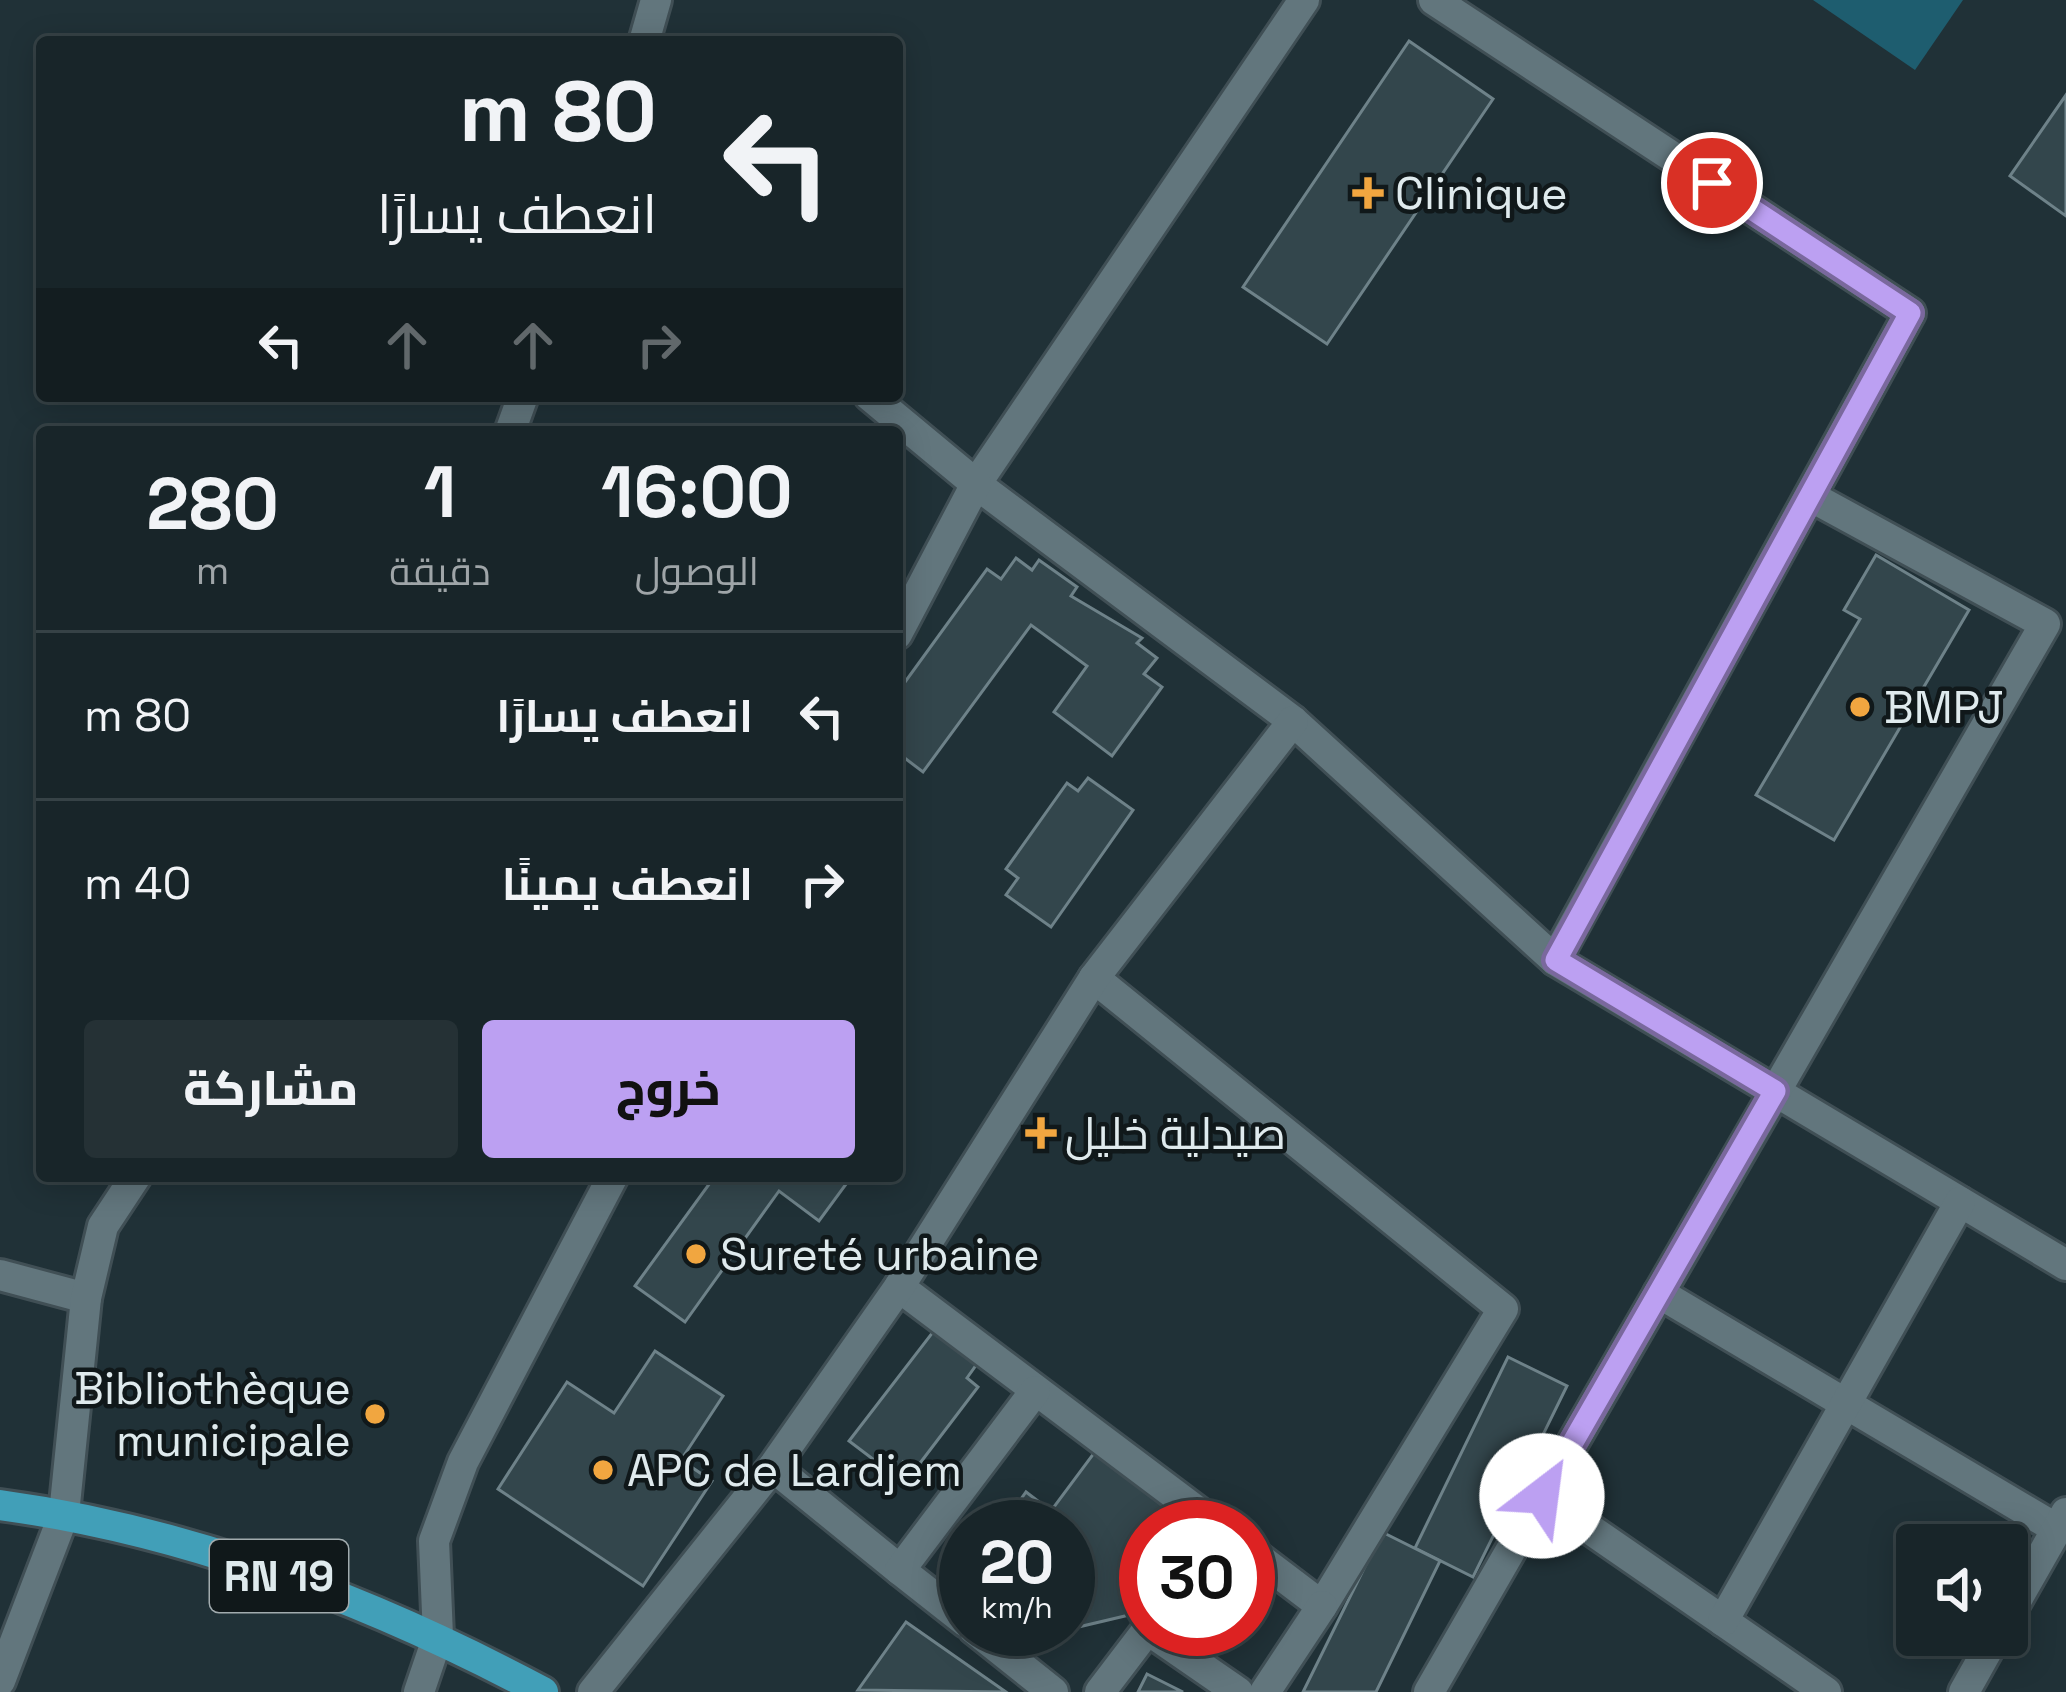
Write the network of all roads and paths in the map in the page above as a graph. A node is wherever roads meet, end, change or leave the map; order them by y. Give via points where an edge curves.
1 (656, 0) edge
2 (1304, 0) edge
3 (1434, 0) edge
4 (646, 36) edge
5 (877, 402) edge
6 (976, 484) junction
7 (1810, 496) junction
8 (903, 623) edge
9 (1294, 721) junction
10 (1556, 960) junction
11 (1094, 978) junction
12 (1775, 1091) junction
13 (132, 1182) edge
14 (610, 1182) edge
15 (1960, 1202) junction
16 (2066, 1265) edge
17 (0, 1275) edge
18 (899, 1287) junction
19 (1659, 1292) junction
20 (86, 1298) junction
21 (1035, 1390) junction
22 (1846, 1403) junction
23 (773, 1467) junction
24 (1542, 1496) junction
25 (1181, 1500) edge
26 (0, 1505) edge
27 (64, 1514) junction
28 (2061, 1521) edge
29 (900, 1570) junction
30 (1275, 1570) edge
31 (2028, 1580) edge
32 (939, 1601) edge
33 (1322, 1606) junction
34 (1723, 1621) junction
35 (438, 1636) junction
36 (1008, 1656) edge
37 (1127, 1656) edge
38 (1187, 1656) edge
39 (1984, 1656) edge
40 (0, 1681) edge
41 (419, 1692) edge
42 (542, 1692) edge
43 (593, 1692) edge
44 (1053, 1692) edge
45 (1100, 1692) edge
46 (1238, 1692) edge
47 (1265, 1692) edge
48 (1429, 1692) edge
49 (1826, 1692) edge
50 (1964, 1692) edge

1 - 4 street
2 - 6 street
3 - 7 street via 1910,313
5 - 6 street
6 - 8 street
6 - 9 street
7 - 10 street
7 - 12 street via 2044,623
9 - 10 street
9 - 11 street
10 - 12 street
11 - 18 street
11 - 33 street via 1503,1309
12 - 15 street
12 - 19 street
13 - 20 street via 103,1226
14 - 35 street via 463,1462 434,1541
15 - 16 street
15 - 22 street
17 - 20 street
18 - 21 street
18 - 23 street
19 - 22 street
19 - 24 street
20 - 27 street
21 - 25 street
21 - 29 street
22 - 28 street
22 - 34 street
23 - 29 street
23 - 43 street
24 - 34 street
24 - 48 street
26 - 27 main road, RN 19
27 - 35 main road, RN 19 via 215,1551
27 - 40 street
28 - 31 street
29 - 32 street
30 - 33 street
33 - 47 street
34 - 49 street
35 - 41 street
35 - 42 main road, RN 19
36 - 44 street
37 - 45 street
38 - 46 street
39 - 50 street

